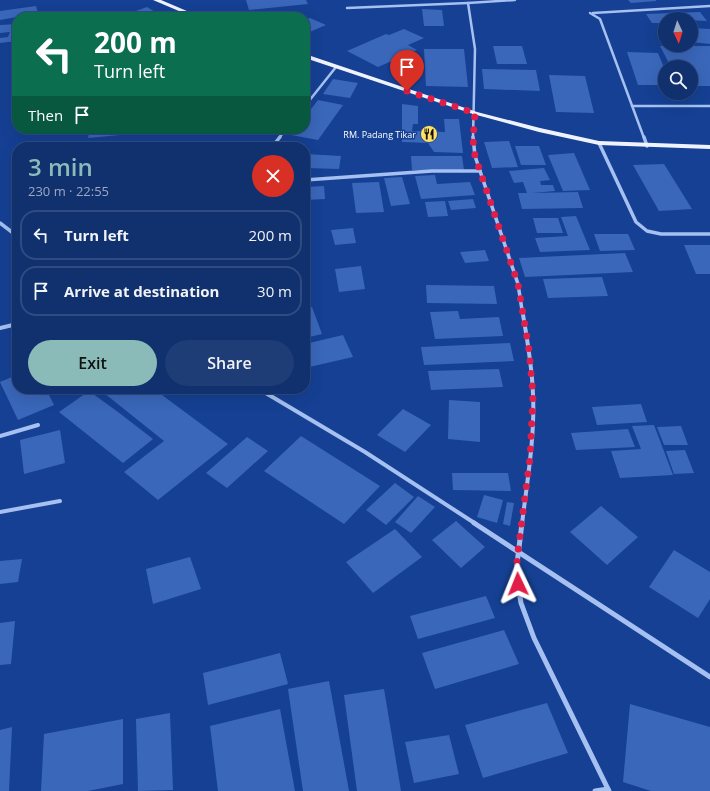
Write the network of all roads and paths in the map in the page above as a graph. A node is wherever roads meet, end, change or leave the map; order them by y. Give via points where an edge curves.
1 (156, 0) edge
2 (515, 0) edge
3 (468, 3) junction
4 (710, 6) edge
5 (347, 8) dead end
6 (186, 12) edge
7 (310, 58) edge
8 (336, 67) junction
9 (310, 100) edge
10 (632, 106) junction
11 (710, 106) edge
12 (475, 113) junction
13 (282, 134) edge
14 (276, 142) edge
15 (599, 143) junction
16 (647, 146) junction
17 (710, 147) edge
18 (480, 171) junction
19 (310, 180) edge
20 (0, 223) edge
21 (12, 232) edge
22 (710, 234) edge
23 (12, 325) edge
24 (0, 328) edge
25 (267, 394) edge
26 (38, 425) dead end
27 (0, 436) edge
28 (60, 501) dead end
29 (0, 512) edge
30 (518, 551) junction
31 (710, 677) edge
32 (608, 790) edge
33 (595, 791) edge

1 - 6 main road
2 - 3 street
3 - 5 street
3 - 12 street via 475,49
4 - 10 street via 590,13 600,19
7 - 8 main road
8 - 9 street
8 - 12 main road
10 - 11 street
10 - 16 street
12 - 15 main road
12 - 18 street via 473,140
13 - 14 street
15 - 16 main road
15 - 22 street via 636,222 647,231 661,234
16 - 17 main road
18 - 19 street
18 - 30 street via 518,284 529,350 533,395 530,458
20 - 21 street
23 - 24 street
25 - 30 street via 365,452
26 - 27 street
28 - 29 street
30 - 31 street
30 - 32 street via 516,572 520,603 534,638
32 - 33 street

